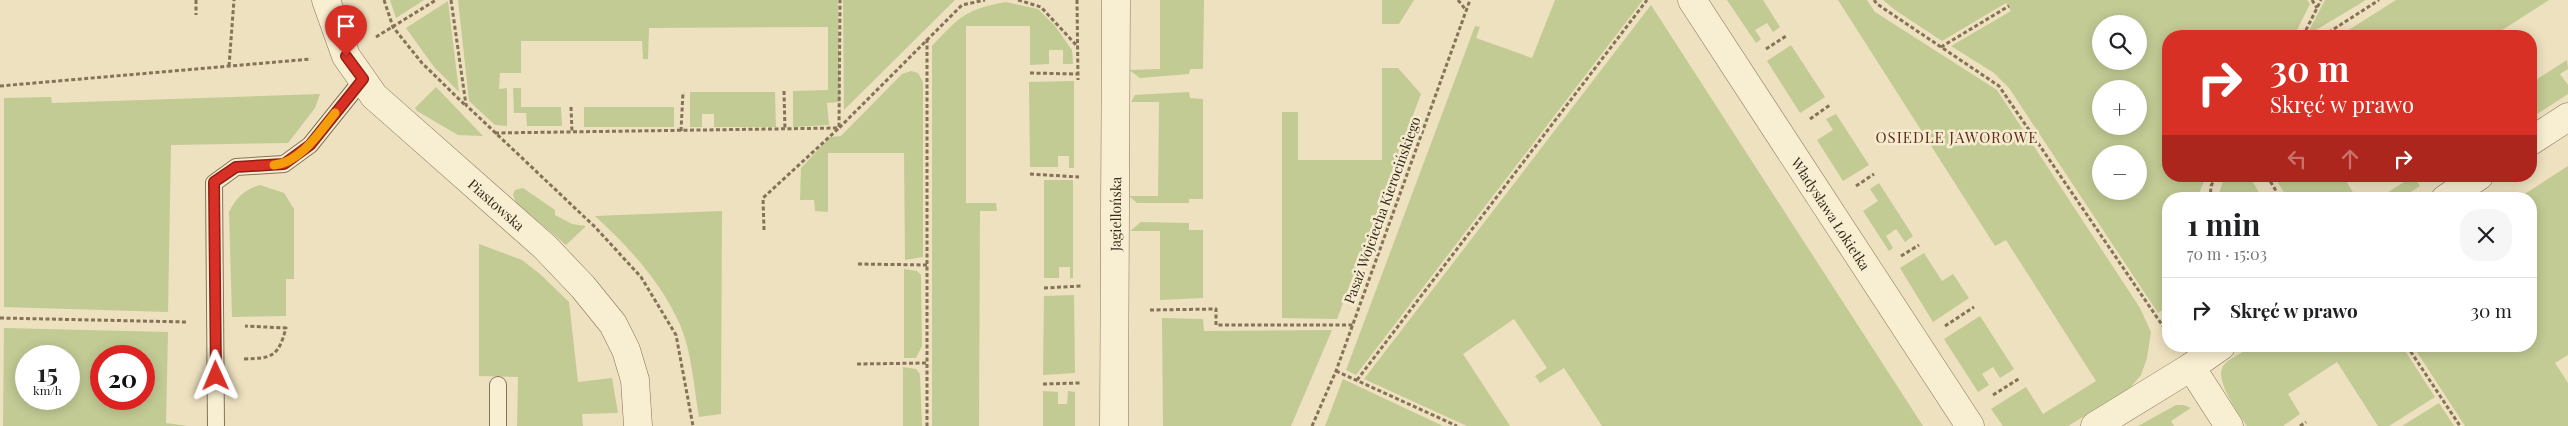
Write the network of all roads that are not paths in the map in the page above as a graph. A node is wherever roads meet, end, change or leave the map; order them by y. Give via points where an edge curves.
1 (326, 0) edge
2 (1116, 0) edge
3 (1692, 0) edge
4 (363, 79) junction
5 (2568, 117) edge
6 (2537, 137) edge
7 (2470, 182) edge
8 (2455, 192) edge
9 (2212, 352) edge
10 (2191, 367) junction
11 (498, 386) dead end
12 (216, 426) edge
13 (498, 426) edge
14 (638, 426) edge
15 (1114, 426) edge
16 (1970, 426) edge
17 (2096, 426) edge
18 (2229, 426) edge

1 - 4 street, Piastowska via 346,56
2 - 15 street, Jagiellońska
3 - 16 street, Władysława Łokietka
4 - 12 lane via 310,145 284,164 236,167 214,182
4 - 14 street, Piastowska via 374,96 545,248 613,324 626,350 635,380
5 - 6 street
7 - 8 street
9 - 10 street
10 - 17 street
10 - 18 street
11 - 13 lane

